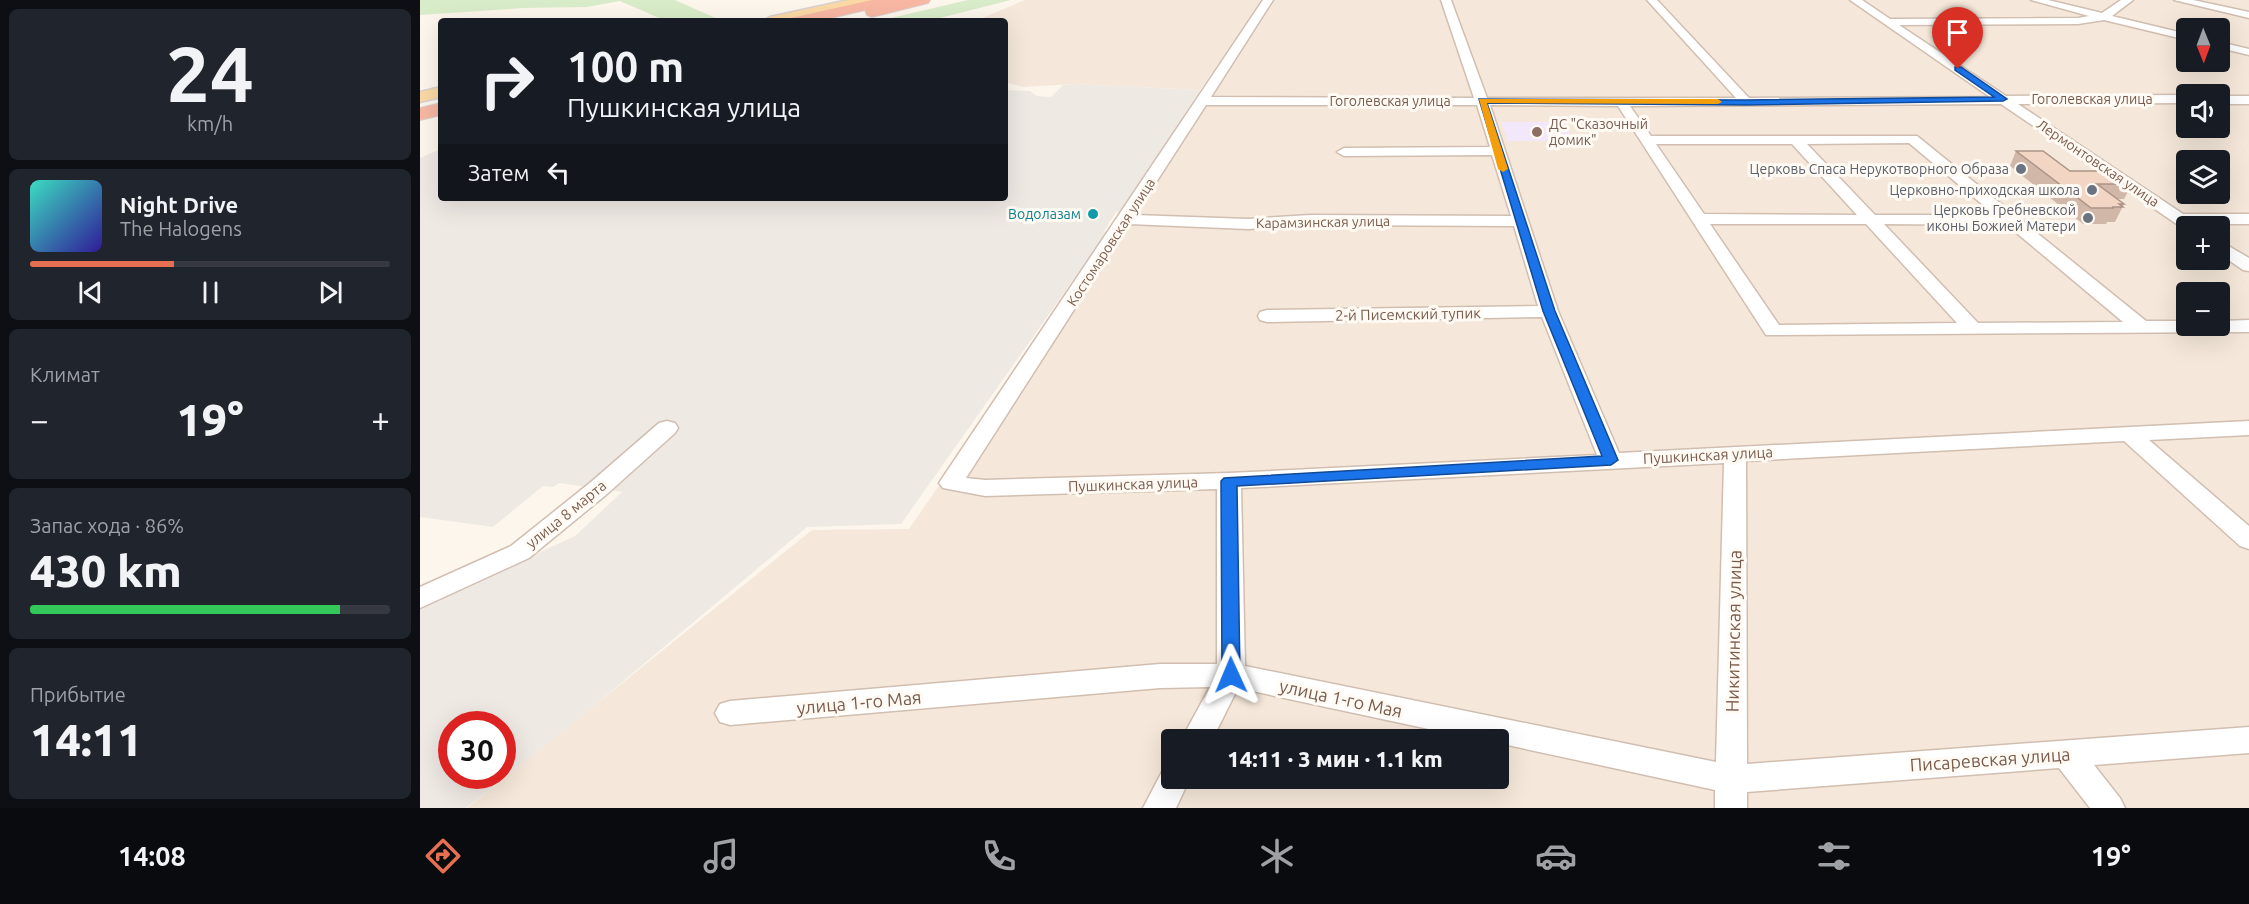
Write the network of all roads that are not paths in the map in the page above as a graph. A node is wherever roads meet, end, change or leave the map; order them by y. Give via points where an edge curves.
1 (866, 0) edge
2 (892, 0) edge
3 (924, 0) edge
4 (1268, 0) edge
5 (1446, 0) edge
6 (1653, 0) edge
7 (1855, 0) edge
8 (2036, 0) edge
9 (2127, 0) edge
10 (2179, 0) edge
11 (2249, 15) edge
12 (2103, 17) junction
13 (784, 18) edge
14 (811, 18) edge
15 (843, 18) edge
16 (1887, 22) junction
17 (2176, 34) edge
18 (2230, 47) edge
19 (2249, 52) edge
20 (438, 93) edge
21 (420, 97) edge
22 (2003, 99) junction
23 (2176, 99) edge
24 (2230, 99) edge
25 (2249, 100) edge
26 (438, 101) edge
27 (1204, 101) junction
28 (1482, 101) junction
29 (1622, 101) junction
30 (1746, 102) junction
31 (420, 105) edge
32 (438, 110) edge
33 (420, 114) edge
34 (1795, 139) junction
35 (1647, 140) junction
36 (1497, 151) junction
37 (1344, 152) dead end
38 (2176, 217) edge
39 (1127, 219) junction
40 (1699, 219) junction
41 (1870, 219) junction
42 (2249, 219) edge
43 (2009, 220) junction
44 (2230, 220) edge
45 (1520, 221) junction
46 (2230, 253) edge
47 (2249, 266) edge
48 (1549, 311) junction
49 (1267, 316) dead end
50 (2249, 326) edge
51 (2141, 327) junction
52 (1973, 329) junction
53 (667, 428) dead end
54 (2249, 428) edge
55 (2129, 434) junction
56 (1735, 454) junction
57 (1611, 460) junction
58 (1229, 481) junction
59 (951, 483) joint
60 (2249, 540) edge
61 (420, 598) edge
62 (1231, 675) junction
63 (730, 713) dead end
64 (1202, 729) edge
65 (2249, 740) edge
66 (2067, 754) junction
67 (1169, 789) edge
68 (1732, 793) edge
69 (1159, 808) edge
70 (2109, 808) edge

1 - 13 main road
2 - 14 highway
3 - 15 highway
4 - 27 street, Костомаровская улица
5 - 28 street
6 - 30 street
7 - 16 street, Лермонтовская улица
8 - 12 street
9 - 12 street
10 - 11 street
12 - 16 street via 2078,21
12 - 17 street
16 - 22 street, Лермонтовская улица
18 - 19 street
20 - 21 main road
22 - 23 street, Гоголевская улица
22 - 30 street, Гоголевская улица
22 - 38 street, Лермонтовская улица
24 - 25 street
26 - 31 highway
27 - 28 street, Гоголевская улица
27 - 39 street, Костомаровская улица
28 - 29 street, Гоголевская улица
28 - 36 street
29 - 30 street, Гоголевская улица
29 - 35 street
32 - 33 highway
34 - 35 street
34 - 41 street
34 - 43 street via 1912,139
35 - 40 street
36 - 37 street
36 - 45 street
39 - 45 street, Карамзинская улица via 1248,224 1310,220
39 - 59 street, Костомаровская улица
40 - 41 street
40 - 52 street via 1773,331
41 - 43 street
41 - 52 street
42 - 44 street
43 - 51 street
45 - 48 street
46 - 47 street
48 - 49 street, 2-й Писемский тупик
48 - 57 street
50 - 51 street
51 - 52 street
53 - 61 street, улица 8 марта via 520,552
54 - 55 street, Пушкинская улица
55 - 56 street, Пушкинская улица
55 - 60 street
56 - 57 street, Пушкинская улица
56 - 68 street, Никитинская улица
57 - 58 street, Пушкинская улица
58 - 59 street, Пушкинская улица via 985,488
58 - 62 street
62 - 63 street, улица 1-го Мая via 1160,676
62 - 64 street
62 - 68 street, улица 1-го Мая
65 - 66 street, Писаревская улица
66 - 68 street, Писаревская улица
66 - 70 street
67 - 69 street

